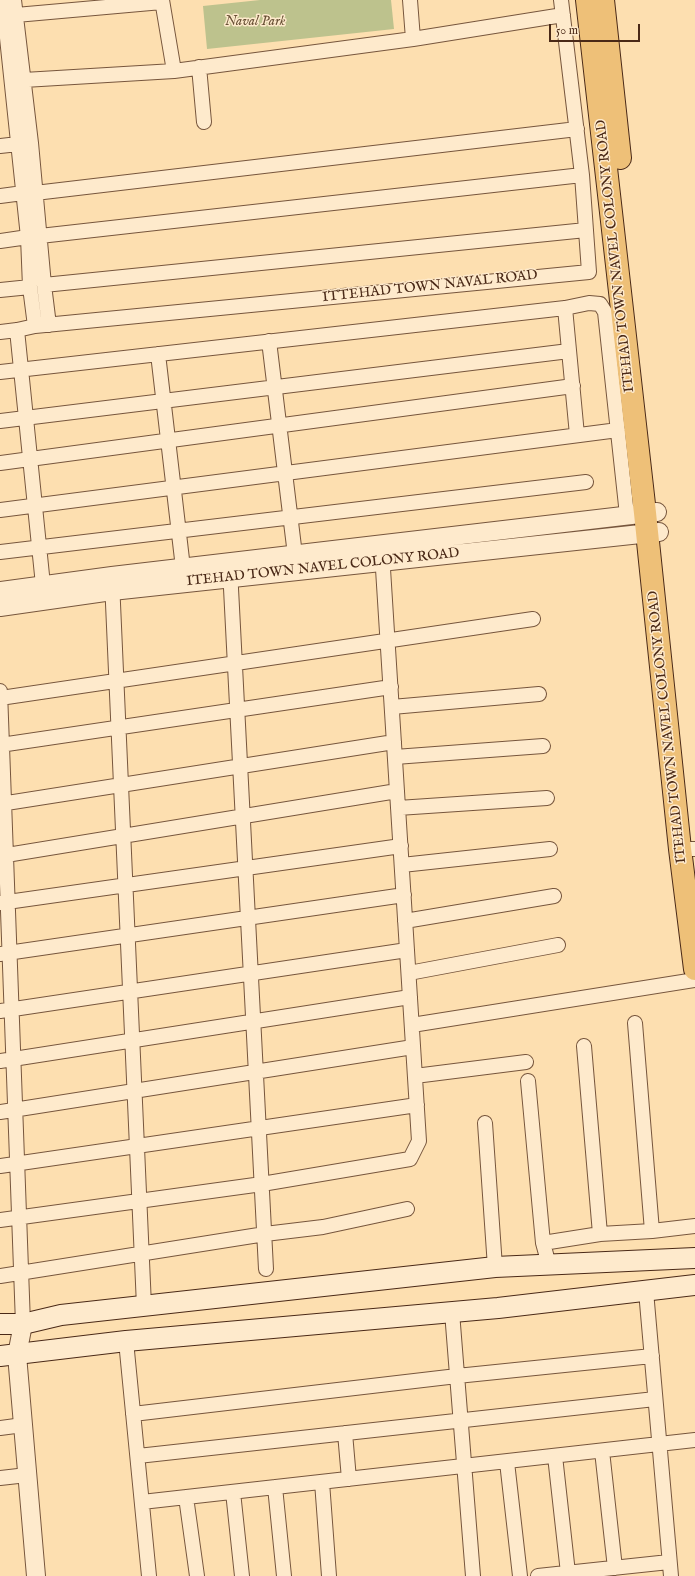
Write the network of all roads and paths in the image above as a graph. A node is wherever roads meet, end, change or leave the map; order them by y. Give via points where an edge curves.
1 (3, 0) edge
2 (14, 0) edge
3 (410, 0) edge
4 (561, 0) edge
5 (587, 0) edge
6 (603, 0) edge
7 (162, 1) edge
8 (562, 15) junction
9 (7, 16) edge
10 (413, 39) junction
11 (199, 67) junction
12 (174, 70) junction
13 (12, 82) edge
14 (204, 122) dead end
15 (577, 129) junction
16 (18, 144) junction
17 (0, 146) edge
18 (582, 175) junction
19 (29, 193) junction
20 (0, 196) edge
21 (586, 230) junction
22 (34, 236) junction
23 (0, 241) edge
24 (37, 286) junction
25 (0, 290) edge
26 (565, 308) junction
27 (42, 326) junction
28 (17, 330) junction
29 (0, 332) edge
30 (269, 341) junction
31 (569, 351) junction
32 (158, 354) junction
33 (22, 370) junction
34 (0, 372) edge
35 (573, 386) junction
36 (275, 387) junction
37 (164, 401) junction
38 (26, 418) junction
39 (0, 421) edge
40 (280, 426) junction
41 (618, 430) junction
42 (577, 435) junction
43 (168, 440) junction
44 (30, 459) junction
45 (0, 463) edge
46 (285, 473) junction
47 (586, 482) dead end
48 (174, 488) junction
49 (35, 506) junction
50 (0, 510) edge
51 (291, 518) junction
52 (647, 521) junction
53 (179, 531) junction
54 (39, 548) junction
55 (0, 552) edge
56 (382, 553) junction
57 (295, 555) junction
58 (183, 568) junction
59 (230, 571) junction
60 (112, 583) junction
61 (43, 585) junction
62 (0, 591) edge
63 (0, 607) edge
64 (533, 619) dead end
65 (388, 640) junction
66 (235, 663) junction
67 (116, 680) junction
68 (391, 687) junction
69 (0, 691) edge
70 (539, 694) dead end
71 (0, 698) edge
72 (392, 707) junction
73 (237, 710) junction
74 (118, 727) junction
75 (394, 742) junction
76 (1, 745) edge
77 (543, 746) dead end
78 (395, 757) junction
79 (240, 766) junction
80 (121, 784) junction
81 (397, 790) junction
82 (547, 798) dead end
83 (2, 803) edge
84 (398, 808) junction
85 (243, 816) junction
86 (123, 835) junction
87 (401, 846) junction
88 (550, 849) dead end
89 (691, 852) edge
90 (3, 855) edge
91 (402, 865) junction
92 (245, 868) junction
93 (125, 885) junction
94 (404, 894) junction
95 (554, 896) dead end
96 (4, 903) edge
97 (248, 917) junction
98 (405, 921) junction
99 (128, 935) junction
100 (558, 945) dead end
101 (407, 950) junction
102 (5, 953) edge
103 (695, 969) edge
104 (251, 973) junction
105 (409, 973) junction
106 (695, 980) edge
107 (130, 992) junction
108 (410, 997) junction
109 (6, 1010) edge
110 (254, 1021) junction
111 (635, 1022) dead end
112 (412, 1025) junction
113 (132, 1040) junction
114 (584, 1046) dead end
115 (413, 1047) junction
116 (7, 1060) edge
117 (526, 1062) dead end
118 (256, 1071) junction
119 (415, 1076) junction
120 (528, 1082) dead end
121 (134, 1090) junction
122 (417, 1105) junction
123 (16, 1109) junction
124 (0, 1112) edge
125 (485, 1123) dead end
126 (259, 1128) junction
127 (137, 1146) junction
128 (18, 1164) junction
129 (0, 1166) edge
130 (262, 1184) junction
131 (139, 1201) junction
132 (407, 1209) dead end
133 (20, 1217) junction
134 (0, 1220) edge
135 (695, 1226) edge
136 (652, 1231) junction
137 (264, 1234) junction
138 (600, 1234) junction
139 (543, 1244) junction
140 (142, 1253) junction
141 (695, 1258) edge
142 (549, 1265) junction
143 (495, 1267) junction
144 (266, 1269) dead end
145 (22, 1272) junction
146 (0, 1276) edge
147 (695, 1285) edge
148 (646, 1291) junction
149 (144, 1306) junction
150 (452, 1312) junction
151 (0, 1324) edge
152 (23, 1324) junction
153 (126, 1341) junction
154 (8, 1355) edge
155 (652, 1356) junction
156 (457, 1376) junction
157 (655, 1399) junction
158 (134, 1414) junction
159 (461, 1420) junction
160 (23, 1425) junction
161 (0, 1428) edge
162 (345, 1433) junction
163 (695, 1440) edge
164 (659, 1444) junction
165 (602, 1451) junction
166 (138, 1456) junction
167 (555, 1456) junction
168 (507, 1462) junction
169 (464, 1466) junction
170 (27, 1475) junction
171 (0, 1478) edge
172 (349, 1479) junction
173 (322, 1482) junction
174 (275, 1487) junction
175 (233, 1492) junction
176 (186, 1497) junction
177 (142, 1502) junction
178 (669, 1562) junction
179 (615, 1568) junction
180 (568, 1573) junction
181 (36, 1576) edge
182 (149, 1576) edge
183 (197, 1576) edge
184 (242, 1576) edge
185 (284, 1576) edge
186 (329, 1576) edge
187 (474, 1576) edge
188 (520, 1576) edge
189 (538, 1576) edge
190 (670, 1576) edge

1 - 9 street
2 - 9 street
3 - 10 street
4 - 8 street, ITTEHAD TOWN NAVAL ROAD
5 - 52 main road, ITEHAD TOWN NAVEL COLONY ROAD
6 - 52 main road, ITEHAD TOWN NAVEL COLONY ROAD
7 - 9 street
7 - 12 street
8 - 10 street
8 - 15 street, ITTEHAD TOWN NAVAL ROAD
9 - 13 street
10 - 11 street
11 - 12 street
11 - 14 street
12 - 13 street
13 - 16 street
13 - 19 street via 31,143
15 - 18 street, ITTEHAD TOWN NAVAL ROAD
15 - 19 street
16 - 17 street
16 - 19 street
18 - 21 street, ITTEHAD TOWN NAVAL ROAD
18 - 22 street
19 - 20 street
19 - 22 street
21 - 24 street
21 - 27 street, ITTEHAD TOWN NAVAL ROAD via 589,272
22 - 23 street
22 - 24 street
24 - 25 street
24 - 27 street
26 - 30 street
26 - 31 street
26 - 41 street via 589,303 600,304 605,312
27 - 28 street, ITTEHAD TOWN NAVAL ROAD
28 - 29 street, ITTEHAD TOWN NAVAL ROAD
28 - 33 street
30 - 32 street
30 - 36 street
31 - 35 street
31 - 36 street
32 - 33 street
32 - 37 street
33 - 34 street
33 - 38 street
35 - 40 street
35 - 42 street
36 - 37 street
36 - 40 street
37 - 38 street
37 - 43 street
38 - 39 street
38 - 44 street
40 - 43 street
40 - 46 street
41 - 42 street
41 - 52 street
42 - 46 street
43 - 44 street
43 - 48 street
44 - 45 street
44 - 49 street
46 - 48 street
46 - 51 street
47 - 51 street
48 - 49 street
48 - 53 street
49 - 50 street
49 - 54 street
51 - 53 street
51 - 57 street
52 - 56 street, ITEHAD TOWN NAVEL COLONY ROAD
52 - 56 street, ITEHAD TOWN NAVEL COLONY ROAD
52 - 89 main road, ITEHAD TOWN NAVEL COLONY ROAD
53 - 54 street
53 - 58 street
54 - 55 street
54 - 61 street
56 - 57 street, ITEHAD TOWN NAVEL COLONY ROAD
56 - 59 street, ITEHAD TOWN NAVEL COLONY ROAD
56 - 65 street
57 - 59 street, ITEHAD TOWN NAVEL COLONY ROAD
58 - 59 street, ITEHAD TOWN NAVEL COLONY ROAD
58 - 60 street, ITEHAD TOWN NAVEL COLONY ROAD
59 - 60 street, ITEHAD TOWN NAVEL COLONY ROAD
59 - 66 street
60 - 61 street, ITEHAD TOWN NAVEL COLONY ROAD
60 - 63 street, ITEHAD TOWN NAVEL COLONY ROAD
60 - 67 street
61 - 62 street, ITEHAD TOWN NAVEL COLONY ROAD
64 - 65 street
65 - 66 street
65 - 68 street
66 - 67 street
66 - 73 street
67 - 71 street
67 - 74 street
68 - 72 street
68 - 73 street
69 - 71 street
70 - 72 street
71 - 76 street
72 - 75 street
73 - 74 street
73 - 79 street
74 - 76 street
74 - 80 street
75 - 78 street
75 - 79 street
76 - 83 street
77 - 78 street
78 - 81 street
79 - 80 street
79 - 85 street
80 - 83 street
80 - 86 street
81 - 84 street
81 - 85 street
82 - 84 street
83 - 90 street
84 - 87 street
85 - 86 street
85 - 92 street
86 - 90 street
86 - 93 street
87 - 91 street
87 - 92 street
88 - 91 street
89 - 103 main road, ITEHAD TOWN NAVEL COLONY ROAD
90 - 96 street
91 - 94 street
92 - 93 street
92 - 97 street
93 - 96 street
93 - 99 street
94 - 97 street
94 - 98 street
95 - 98 street
96 - 102 street
97 - 99 street
97 - 104 street
98 - 101 street
99 - 102 street
99 - 107 street
100 - 105 street
101 - 104 street
101 - 105 street
102 - 109 street
104 - 107 street
104 - 110 street
105 - 108 street
106 - 112 street
107 - 109 street
107 - 113 street
108 - 110 street
108 - 112 street
109 - 116 street
110 - 113 street
110 - 118 street
111 - 136 street
112 - 115 street
113 - 116 street
113 - 121 street
114 - 138 street
115 - 118 street
115 - 119 street
116 - 123 street
117 - 119 street
118 - 121 street
118 - 126 street
119 - 122 street
120 - 139 street
121 - 123 street
121 - 127 street
122 - 126 street
122 - 130 street via 419,1141 410,1159
123 - 124 street
123 - 128 street
125 - 143 street
126 - 127 street
126 - 130 street
127 - 128 street
127 - 131 street
128 - 129 street
128 - 133 street
130 - 131 street
130 - 137 street
131 - 133 street
131 - 140 street
132 - 137 street via 323,1227
133 - 134 street
133 - 145 street
135 - 136 street
136 - 138 street
137 - 140 street
137 - 144 street
138 - 139 street
139 - 142 street
140 - 145 street
140 - 149 street
141 - 142 main road
142 - 143 main road
143 - 149 main road
145 - 146 street
145 - 152 street
147 - 148 main road
148 - 150 main road
148 - 155 street
149 - 152 main road via 61,1315
150 - 153 main road
150 - 156 street
151 - 152 main road
152 - 154 street
153 - 154 main road
153 - 158 street
154 - 160 street
155 - 156 street
155 - 157 street
156 - 158 street
156 - 159 street
157 - 159 street
157 - 164 street
158 - 166 street
159 - 162 street
159 - 169 street
160 - 161 street
160 - 170 street
162 - 166 street
162 - 172 street
163 - 164 street
164 - 165 street
164 - 178 street
165 - 167 street
165 - 179 street
166 - 177 street
167 - 168 street
167 - 180 street
168 - 169 street
168 - 188 street
169 - 172 street
169 - 187 street
170 - 171 street
170 - 181 street
172 - 173 street
173 - 174 street
173 - 186 street
174 - 175 street
174 - 185 street
175 - 176 street
175 - 184 street
176 - 177 street
176 - 183 street
177 - 182 street
178 - 179 street
178 - 190 street
179 - 180 street
180 - 189 street

